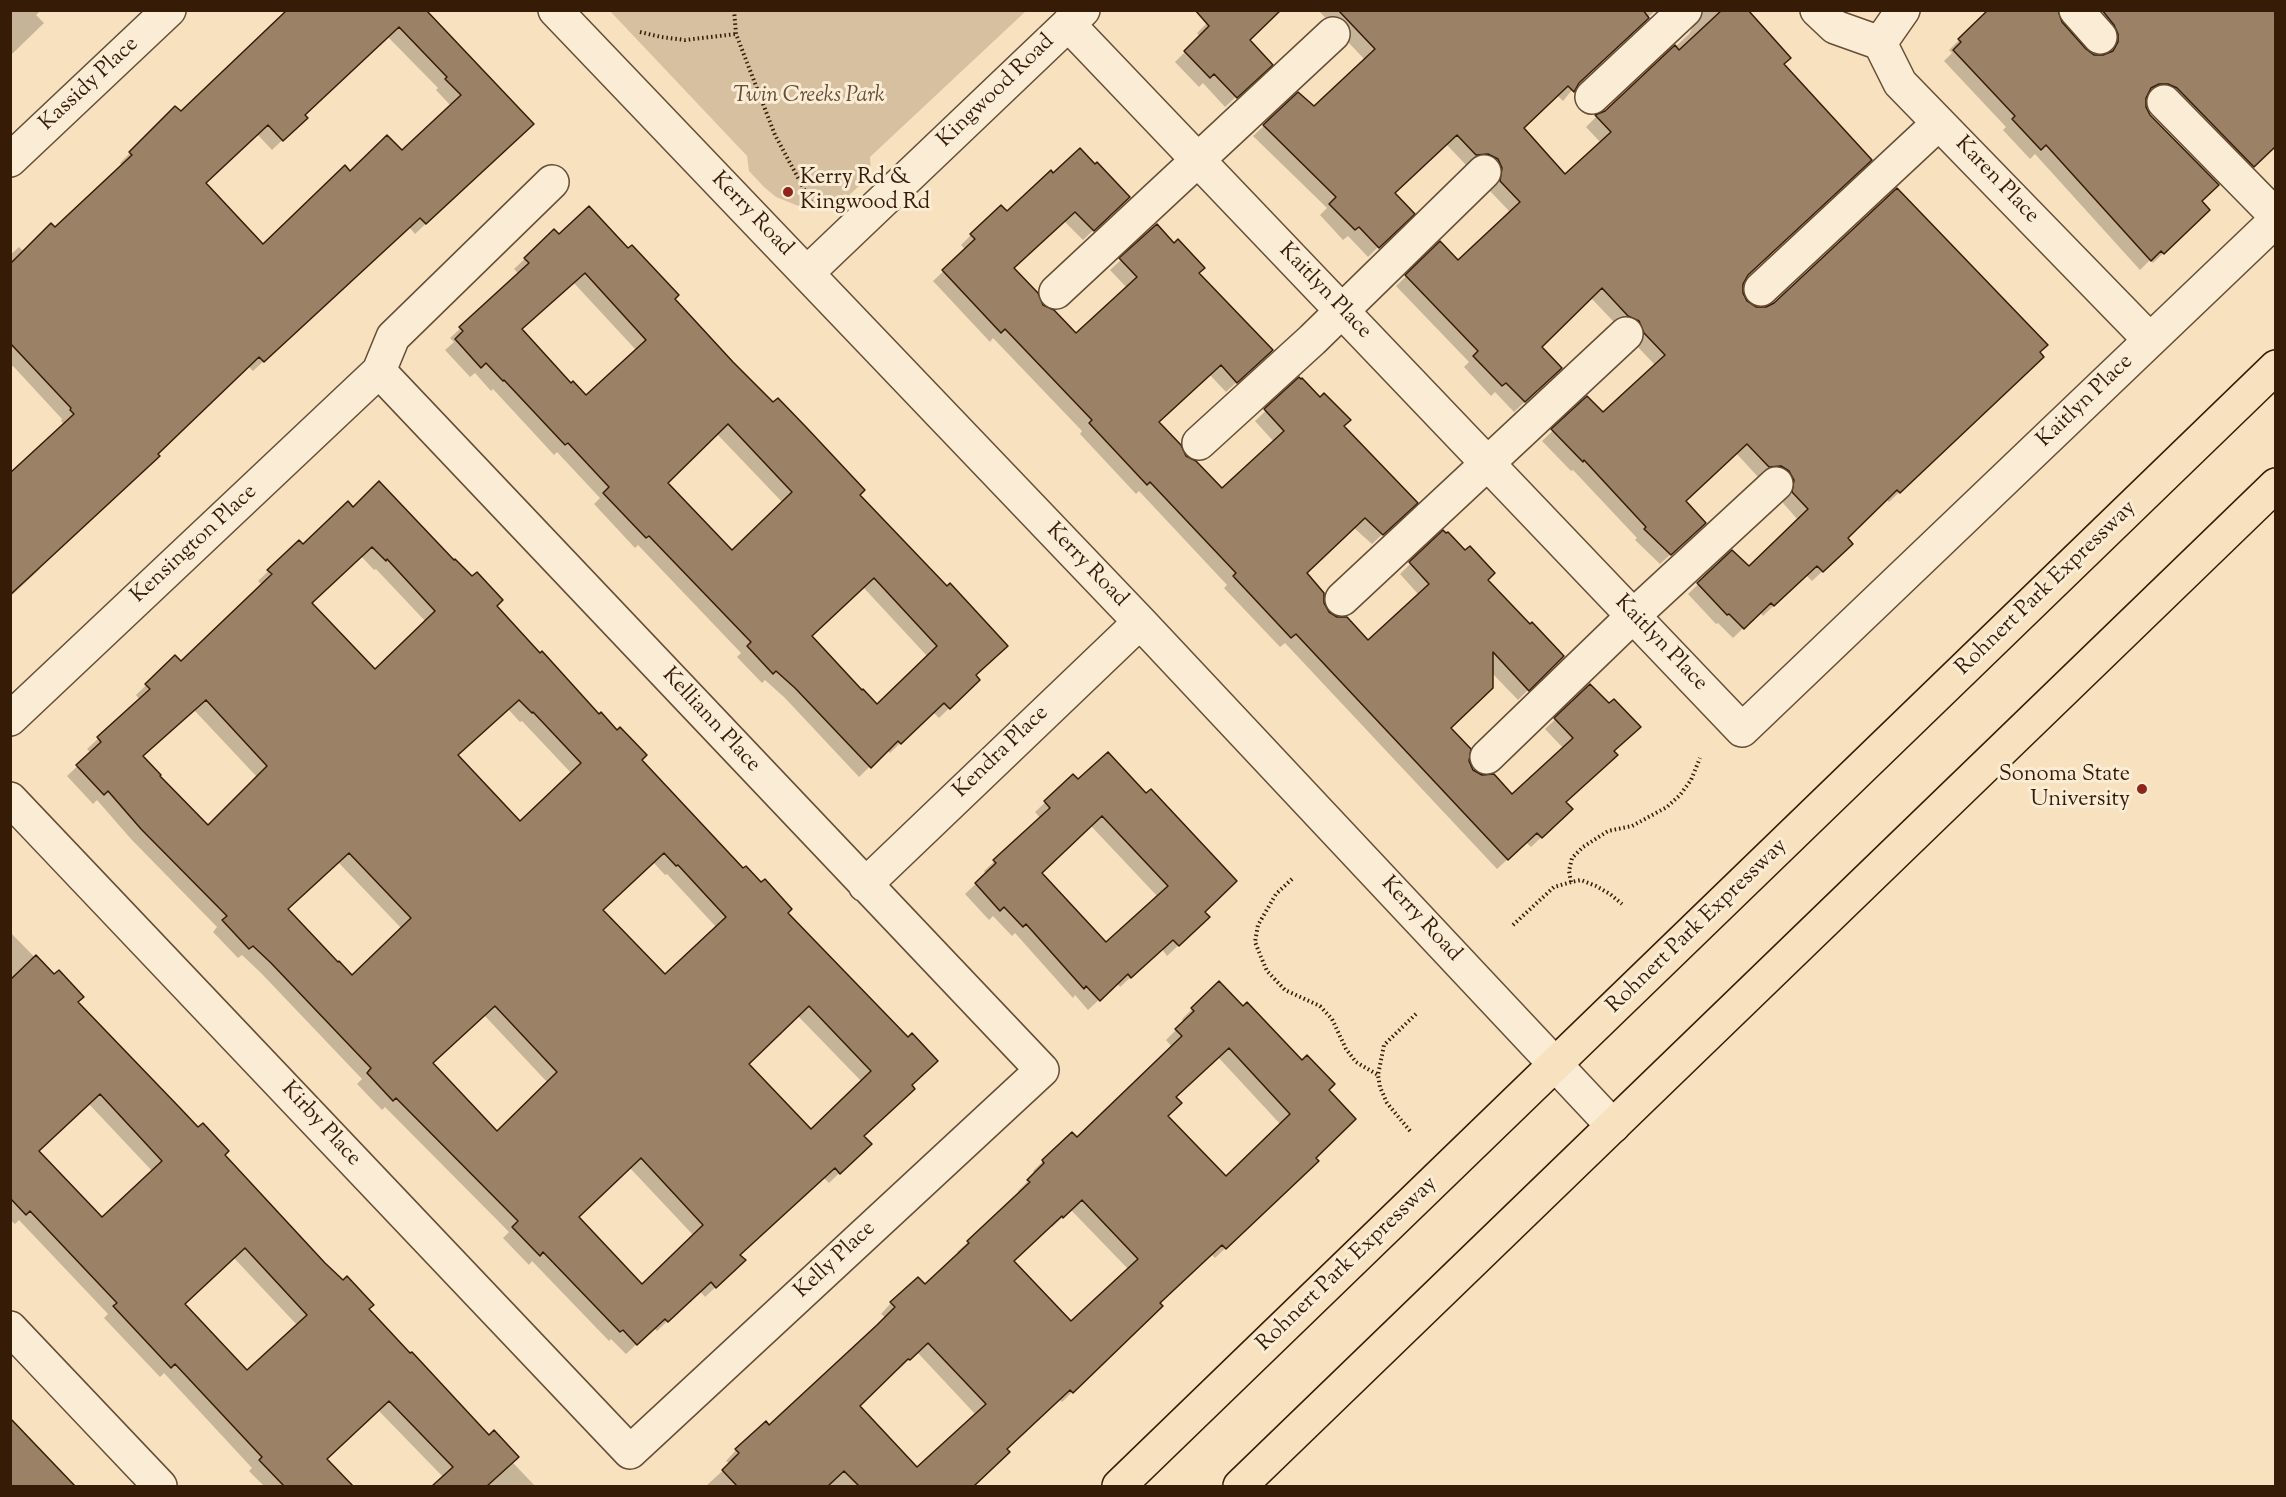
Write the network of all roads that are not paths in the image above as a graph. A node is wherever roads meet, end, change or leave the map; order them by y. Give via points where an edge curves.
1 (169, 10) edge
2 (555, 10) edge
3 (1685, 10) edge
4 (1817, 10) edge
5 (1903, 10) edge
6 (2076, 10) edge
7 (1076, 17) edge
8 (1333, 34) dead end
9 (2100, 37) dead end
10 (1880, 44) junction
11 (1592, 98) dead end
12 (2164, 102) dead end
13 (1939, 123) junction
14 (10, 160) edge
15 (1199, 161) junction
16 (1484, 172) dead end
17 (552, 182) dead end
18 (2276, 218) edge
19 (807, 273) junction
20 (1761, 289) dead end
21 (1056, 292) dead end
22 (1342, 311) junction
23 (1626, 334) dead end
24 (2151, 340) junction
25 (2276, 367) edge
26 (380, 371) junction
27 (1199, 443) dead end
28 (1488, 464) junction
29 (1776, 484) dead end
30 (2276, 484) edge
31 (1342, 598) dead end
32 (1633, 616) junction
33 (1140, 622) junction
34 (10, 719) edge
35 (1487, 757) dead end
36 (10, 799) edge
37 (865, 885) junction
38 (1556, 1065) junction
39 (1042, 1071) joint
40 (1613, 1126) junction
41 (10, 1329) edge
42 (630, 1452) joint
43 (160, 1486) edge
44 (1119, 1486) edge
45 (1240, 1486) edge

1 - 14 street, Kassidy Place
2 - 19 street, Kerry Road
3 - 11 street
4 - 10 street via 1835,27
5 - 10 street
6 - 9 street
7 - 15 street, Kaitlyn Place
7 - 19 street, Kingwood Road
8 - 15 street
10 - 13 street, Karen Place via 1900,83
12 - 18 street
13 - 20 street
13 - 24 street, Karen Place
15 - 21 street
15 - 22 street, Kaitlyn Place
16 - 22 street
17 - 26 street via 393,337
18 - 24 street, Kaitlyn Place
19 - 33 street, Kerry Road
22 - 27 street
22 - 28 street, Kaitlyn Place
23 - 28 street
24 - 32 street, Kaitlyn Place via 1742,730
25 - 38 main road, Rohnert Park Expressway
26 - 34 street, Kensington Place
26 - 37 street, Kelliann Place
28 - 31 street
28 - 32 street, Kaitlyn Place
29 - 32 street
30 - 40 main road
32 - 35 street
33 - 37 street, Kendra Place
33 - 38 street, Kerry Road
36 - 42 street, Kirby Place
37 - 39 street, Kelliann Place
38 - 40 street, Kerry Road
38 - 44 main road, Rohnert Park Expressway
39 - 42 street, Kelly Place
40 - 45 main road
41 - 43 street

